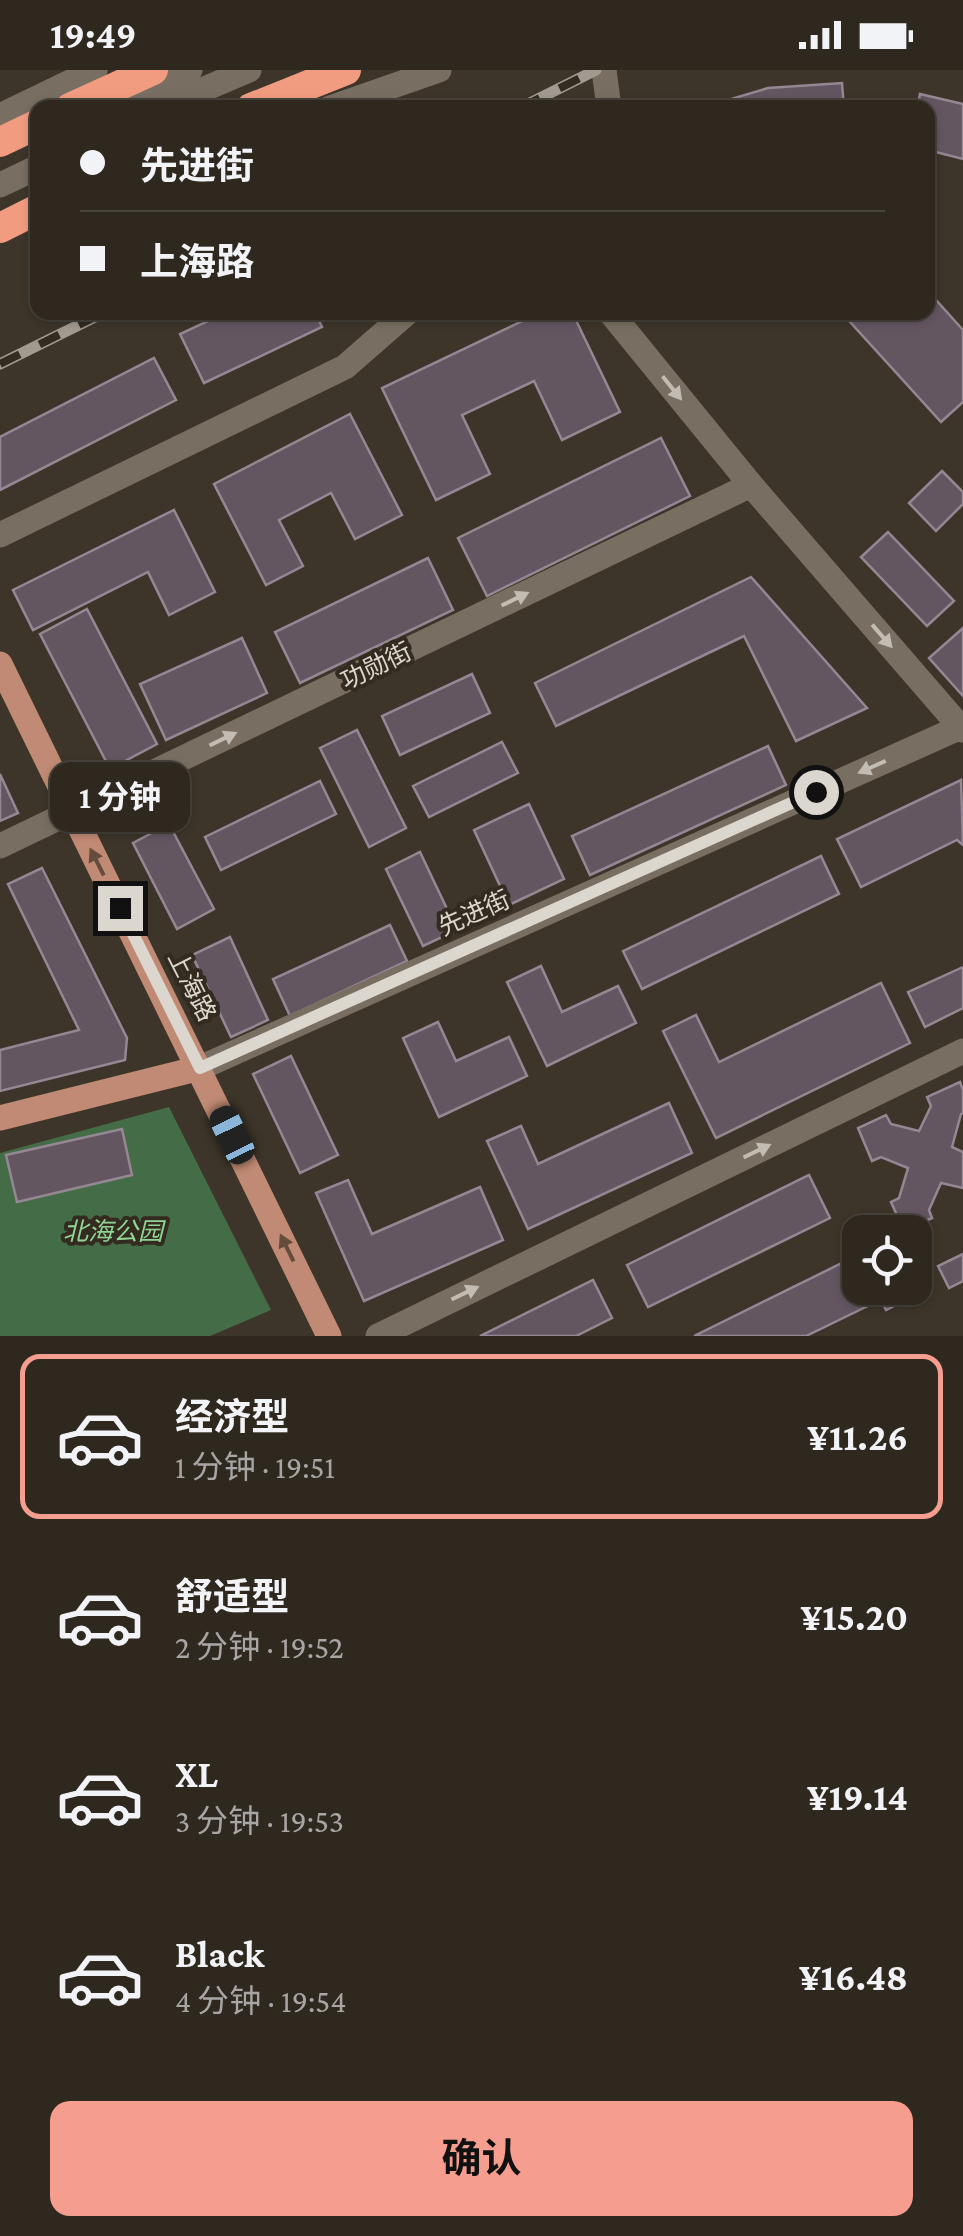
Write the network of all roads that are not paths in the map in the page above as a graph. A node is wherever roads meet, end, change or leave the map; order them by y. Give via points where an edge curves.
1 (153, 70) edge
2 (190, 70) edge
3 (249, 70) edge
4 (346, 70) edge
5 (439, 70) edge
6 (604, 70) edge
7 (79, 82) edge
8 (37, 100) edge
9 (139, 100) edge
10 (179, 100) edge
11 (271, 100) edge
12 (353, 100) edge
13 (608, 100) edge
14 (30, 103) edge
15 (0, 116) edge
16 (30, 128) edge
17 (0, 142) edge
18 (30, 171) edge
19 (0, 185) edge
20 (30, 213) edge
21 (0, 228) edge
22 (399, 320) edge
23 (617, 320) edge
24 (751, 485) junction
25 (0, 534) edge
26 (0, 664) edge
27 (962, 728) edge
28 (72, 812) junction
29 (0, 846) edge
30 (963, 1051) edge
31 (200, 1068) junction
32 (0, 1118) edge
33 (329, 1336) edge
34 (378, 1336) edge

1 - 7 highway
2 - 9 street
3 - 10 street
4 - 11 highway
5 - 12 street
6 - 13 street
7 - 8 street
14 - 15 street
16 - 17 highway
18 - 19 street
20 - 21 highway
22 - 25 street via 345,367
23 -> 24 street
24 -> 27 street
28 -> 24 street, 功勋街
26 - 28 main road, 上海路
27 -> 31 street, 先进街
28 - 29 street, 功勋街
31 -> 28 main road, 上海路
34 -> 30 street
31 - 32 main road, 先进街
33 -> 31 main road, 上海路

